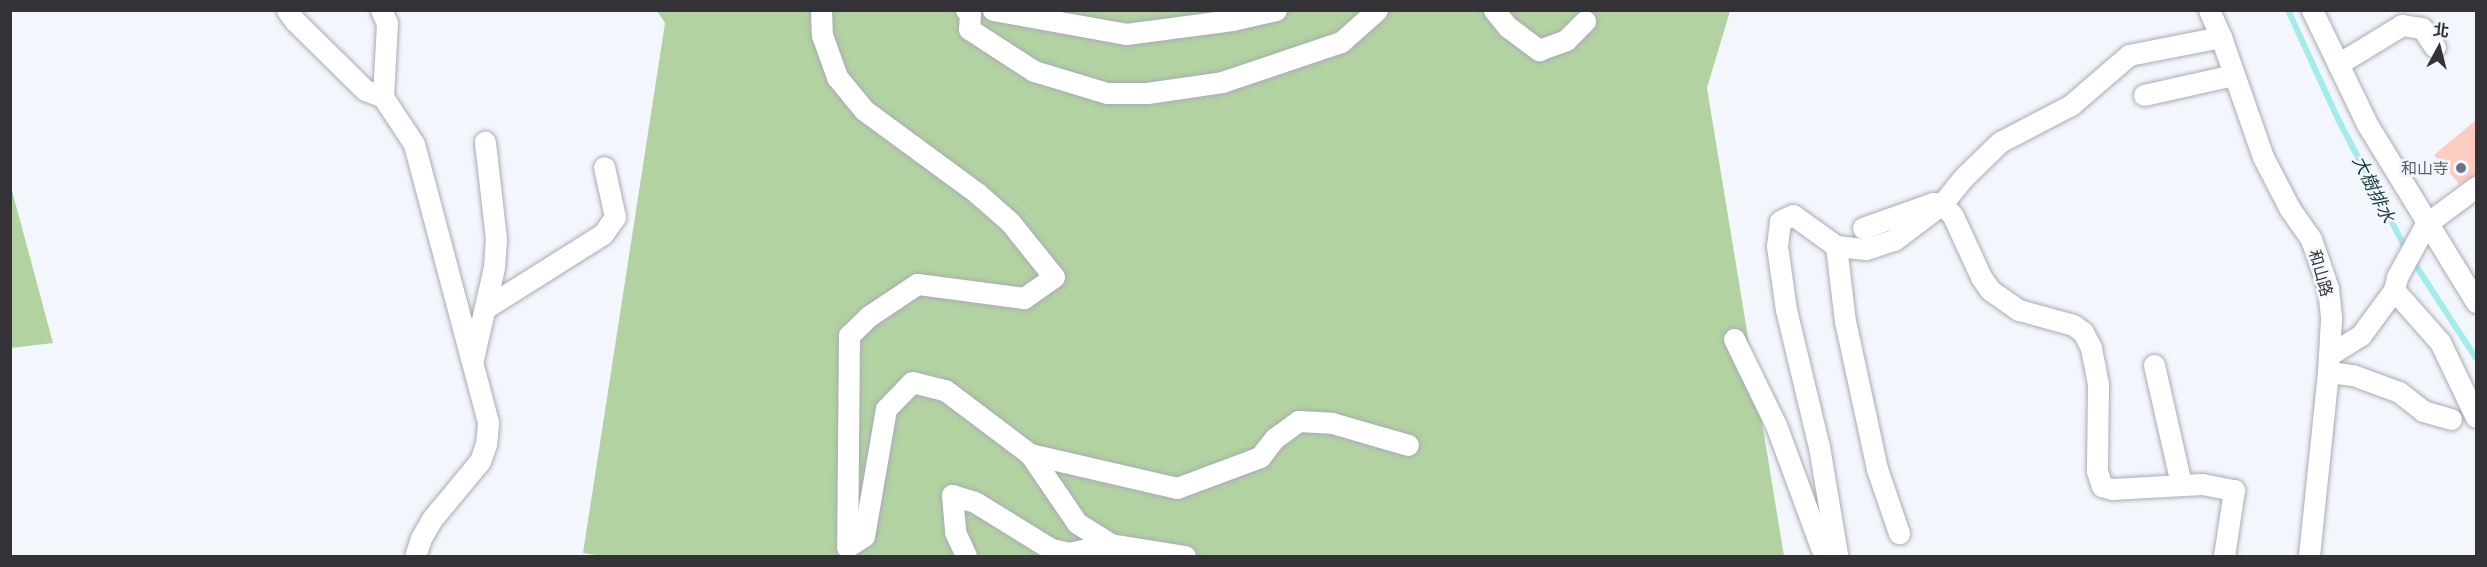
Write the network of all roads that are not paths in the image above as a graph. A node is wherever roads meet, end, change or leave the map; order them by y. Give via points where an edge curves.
1 (287, 10) edge
2 (381, 10) edge
3 (821, 10) edge
4 (993, 10) edge
5 (1276, 10) edge
6 (1377, 10) edge
7 (1494, 10) edge
8 (2209, 10) edge
9 (2312, 10) edge
10 (969, 11) edge
11 (1585, 21) dead end
12 (2221, 37) junction
13 (2435, 47) dead end
14 (2338, 64) junction
15 (2233, 75) junction
16 (2144, 95) dead end
17 (383, 98) junction
18 (485, 142) dead end
19 (604, 167) dead end
20 (2476, 187) edge
21 (1942, 204) junction
22 (2426, 224) junction
23 (1863, 228) dead end
24 (1836, 246) junction
25 (2396, 283) junction
26 (2476, 302) edge
27 (487, 307) junction
28 (1734, 339) dead end
29 (473, 360) junction
30 (2328, 364) junction
31 (2154, 365) dead end
32 (2476, 417) edge
33 (2451, 419) dead end
34 (1408, 445) dead end
35 (1030, 454) junction
36 (2181, 484) junction
37 (1899, 533) dead end
38 (1110, 544) junction
39 (845, 552) edge
40 (415, 556) edge
41 (966, 556) edge
42 (1185, 556) edge
43 (2224, 556) edge
44 (2309, 556) edge

1 - 17 street via 365,90
2 - 17 street via 387,24
3 - 39 street via 822,35 837,77 864,110 1010,222 1054,277 1024,298 917,284 849,334
4 - 5 street via 1126,34
6 - 10 street via 1341,42 1222,82 1147,93 1107,93 1034,71 969,29
7 - 11 street via 1508,27 1539,50 1566,40
8 - 12 street, 和山路
9 - 14 street
12 - 15 street, 和山路
12 - 21 street via 2129,55 2070,105 2000,142
13 - 14 street via 2422,28 2402,25
14 - 22 street via 2367,124
15 - 16 street
15 - 30 street, 和山路 via 2263,157 2311,239 2328,288
17 - 29 street via 414,144
18 - 27 street via 496,239
19 - 27 street via 615,217 603,234
20 - 22 street
21 - 23 street via 1932,202
21 - 24 street via 1894,240 1866,249
21 - 36 street via 1953,216 1990,290 2019,310 2073,325 2083,332 2091,348 2098,385 2097,471 2102,486 2112,489
22 - 25 street
22 - 26 street
24 - 28 street via 1792,215 1780,221 1777,246 1786,310 1819,447 1837,554 1821,547 1776,425
24 - 37 street via 1845,321 1876,469
25 - 30 street via 2361,335
25 - 32 street via 2440,342
27 - 29 street
29 - 40 street via 488,423 486,444 480,461 432,519
30 - 33 street via 2399,392 2423,411
30 - 44 street, 和山路
31 - 36 street
34 - 35 street via 1332,423 1298,421 1275,438 1260,457 1177,488
35 - 38 street via 1077,524
35 - 39 street via 945,390 912,382 886,409 864,536
36 - 43 street via 2234,490
38 - 41 street via 1069,553 1051,549 975,502 952,495 955,531
38 - 42 street

